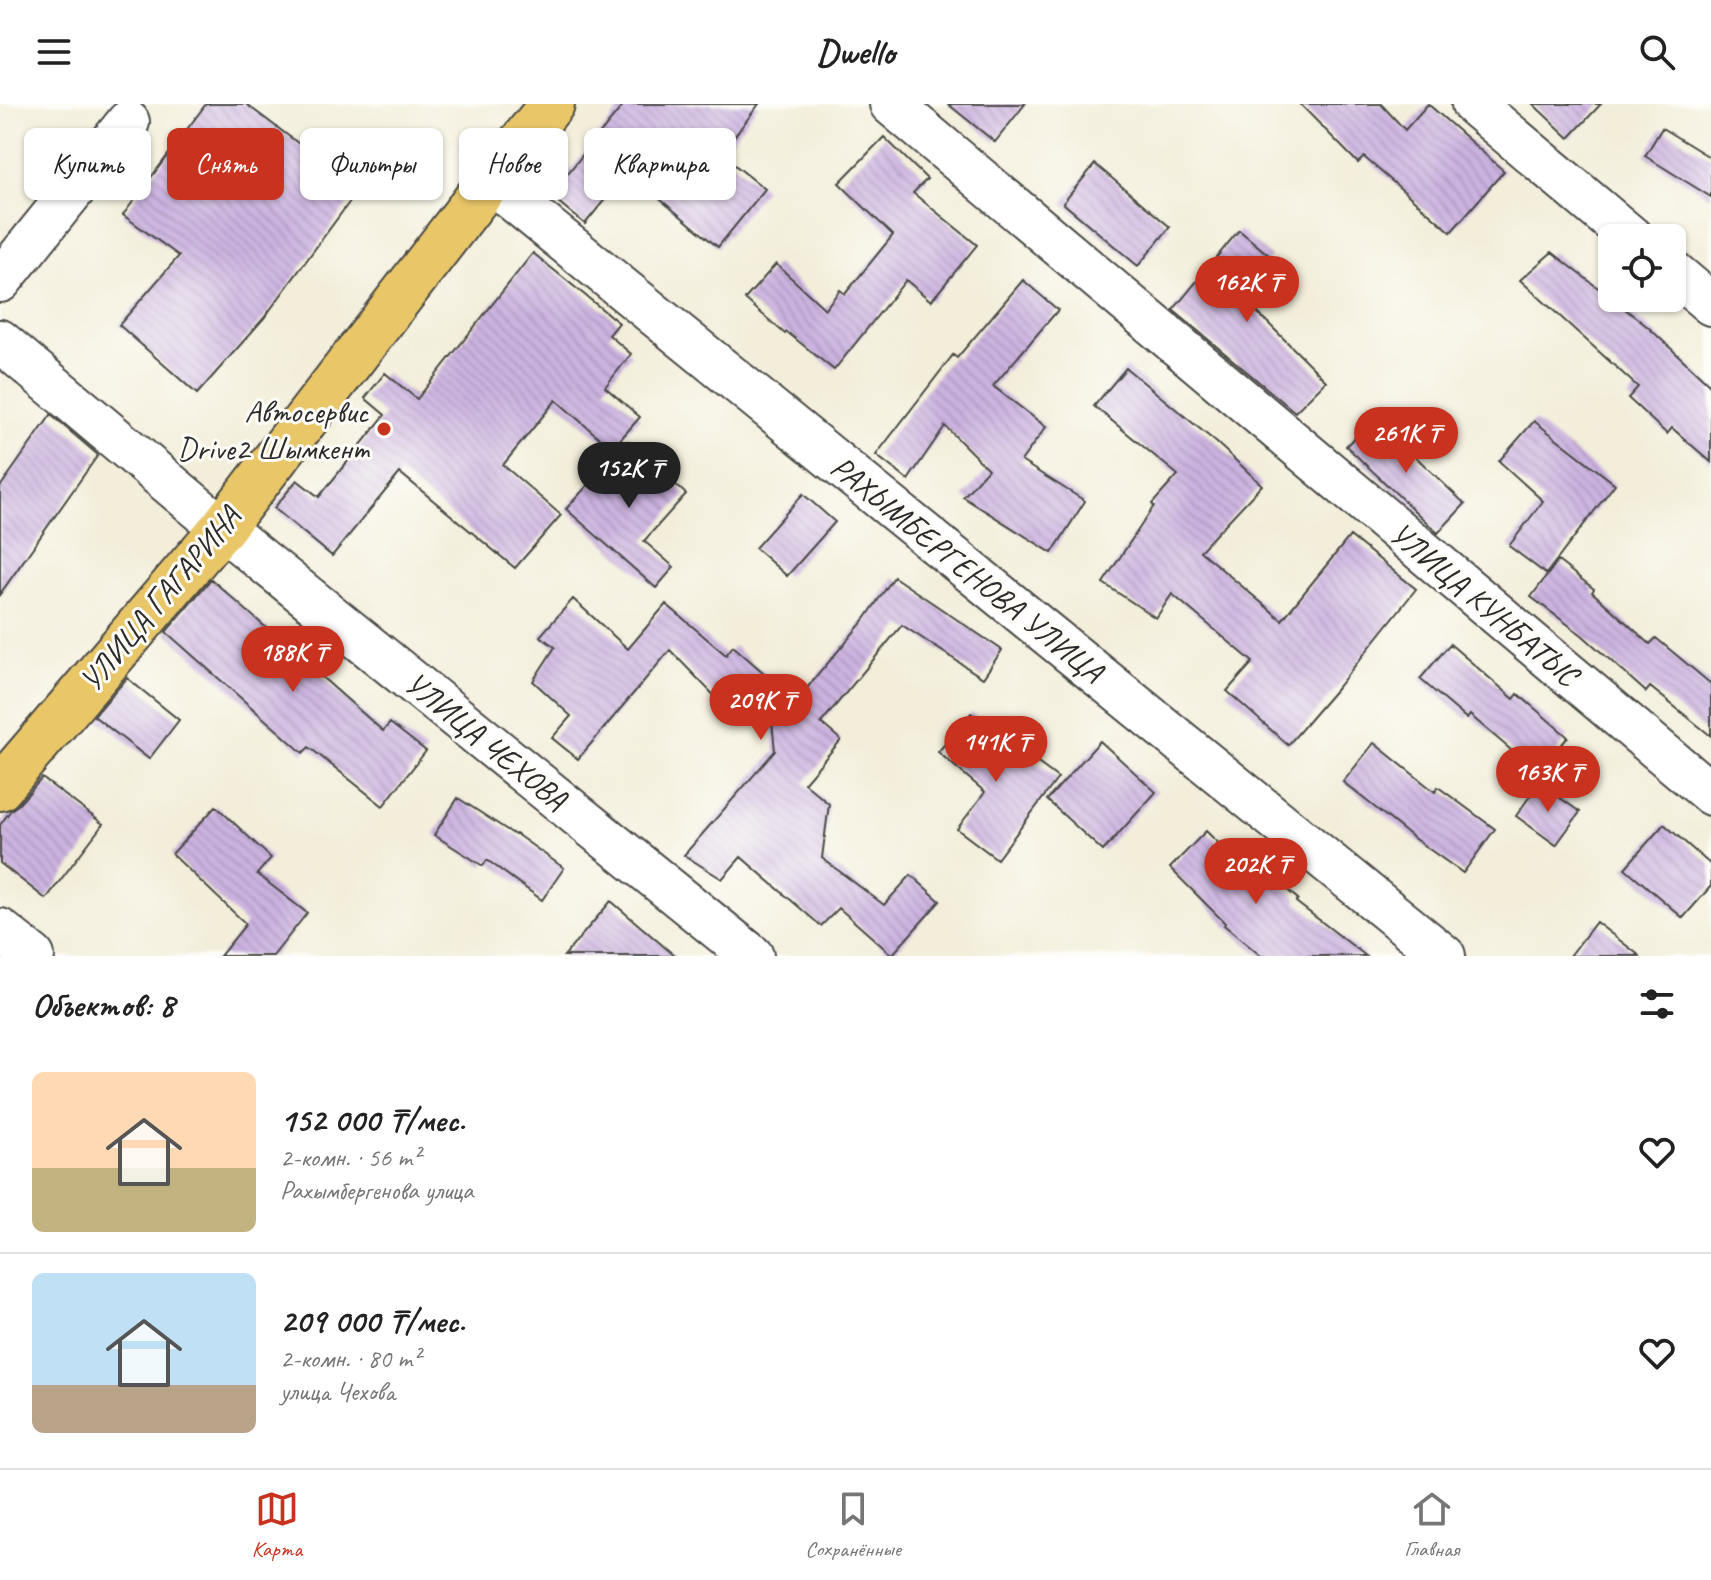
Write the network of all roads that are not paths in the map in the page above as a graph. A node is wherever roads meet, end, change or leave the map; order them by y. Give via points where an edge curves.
1 (552, 104) edge
2 (891, 104) edge
3 (1473, 104) edge
4 (128, 122) dead end
5 (533, 128) edge
6 (475, 200) edge
7 (513, 200) edge
8 (1615, 224) edge
9 (0, 281) edge
10 (1686, 283) edge
11 (1711, 304) edge
12 (0, 341) edge
13 (222, 528) junction
14 (0, 788) edge
15 (1711, 794) edge
16 (0, 930) edge
17 (33, 956) edge
18 (752, 956) edge
19 (1444, 956) edge

1 - 5 main road, УЛИЦА ГАГАРИНА
2 - 15 street, УЛИЦА КУНБАТЫС
3 - 8 street
4 - 9 street
6 - 13 main road, УЛИЦА ГАГАРИНА
7 - 19 street, РАХЫМБЕРГЕНОВА УЛИЦА
10 - 11 street
12 - 13 street, УЛИЦА ЧЕХОВА
13 - 14 main road, УЛИЦА ГАГАРИНА
13 - 18 street, УЛИЦА ЧЕХОВА
16 - 17 street

